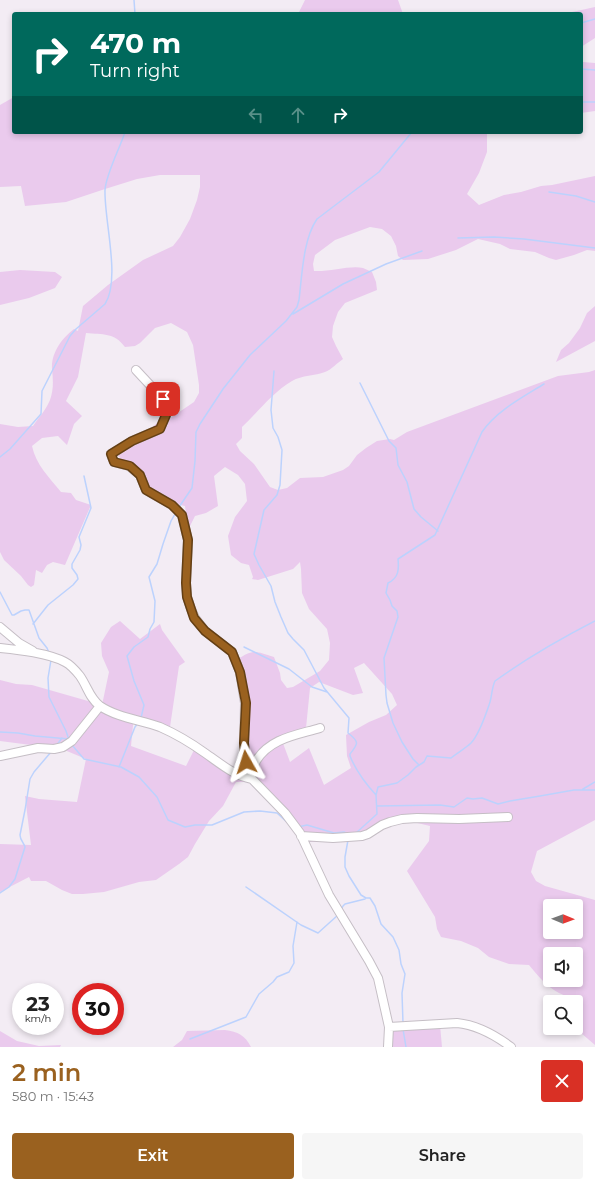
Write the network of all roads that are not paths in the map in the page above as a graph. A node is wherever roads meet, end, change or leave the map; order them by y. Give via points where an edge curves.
1 (136, 370) dead end
2 (0, 627) edge
3 (0, 648) edge
4 (41, 655) junction
5 (100, 706) junction
6 (320, 728) dead end
7 (0, 756) edge
8 (252, 777) junction
9 (508, 817) dead end
10 (301, 836) junction
11 (389, 1027) junction
12 (388, 1047) edge
13 (511, 1047) edge

1 - 8 street via 163,399 166,415 160,429 132,441 111,454 114,462 130,466 140,475 146,490 172,505 182,515 188,540 187,597 194,618 205,631 232,652 240,672 246,703 244,751
2 - 4 street via 18,643
3 - 4 street
4 - 5 street via 65,662 75,669 92,698
5 - 7 street via 72,741 63,747 31,749
5 - 8 street via 173,733 234,773
6 - 8 street via 268,747 255,763
8 - 10 street via 286,813
9 - 10 street via 402,819 382,825 362,836
10 - 11 street via 329,895 374,970
11 - 12 street
11 - 13 street via 468,1024

